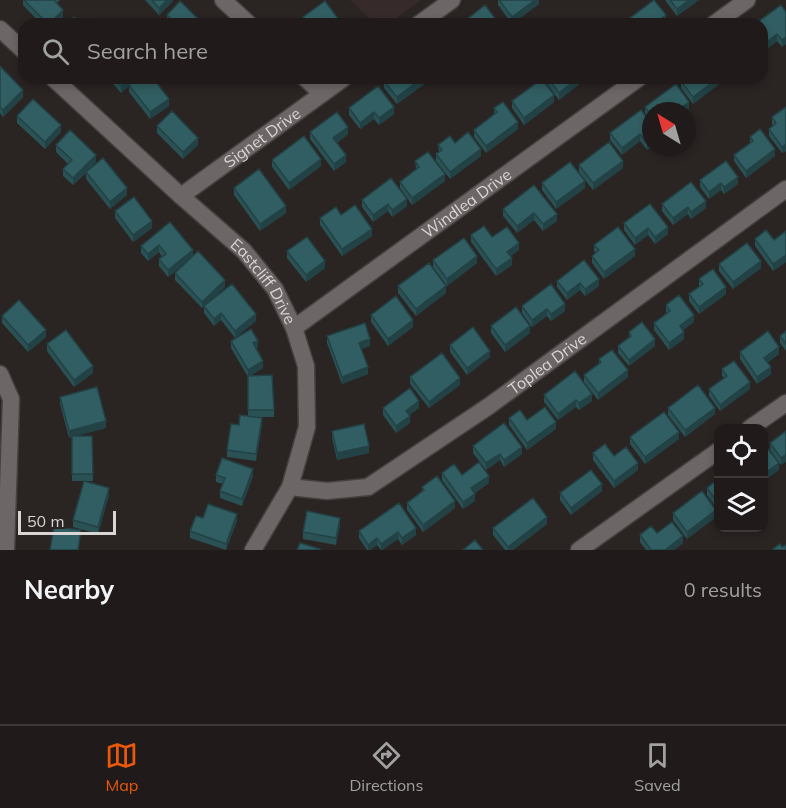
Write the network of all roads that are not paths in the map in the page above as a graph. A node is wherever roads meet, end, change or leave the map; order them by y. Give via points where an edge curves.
1 (224, 0) edge
2 (452, 0) edge
3 (747, 0) edge
4 (243, 18) edge
5 (427, 18) edge
6 (722, 18) edge
7 (0, 29) edge
8 (18, 46) edge
9 (60, 84) edge
10 (311, 84) edge
11 (336, 84) edge
12 (631, 84) edge
13 (322, 94) junction
14 (786, 189) edge
15 (181, 196) junction
16 (294, 328) junction
17 (0, 374) edge
18 (786, 403) edge
19 (757, 424) edge
20 (714, 454) edge
21 (290, 487) junction
22 (6, 550) edge
23 (253, 550) edge
24 (579, 550) edge

1 - 4 street
2 - 5 street
3 - 6 street
7 - 8 street
9 - 15 street, Eastcliff Drive
10 - 13 street
11 - 13 street, Signet Drive
12 - 16 street, Windlea Drive
13 - 15 street, Signet Drive
14 - 21 street, Toplea Drive via 489,406 368,487 327,491
15 - 16 street, Eastcliff Drive via 244,251 275,289
16 - 21 street, Eastcliff Drive via 306,366 307,427
17 - 22 street via 12,399
18 - 19 street
20 - 24 street
21 - 23 street, Eastcliff Drive

